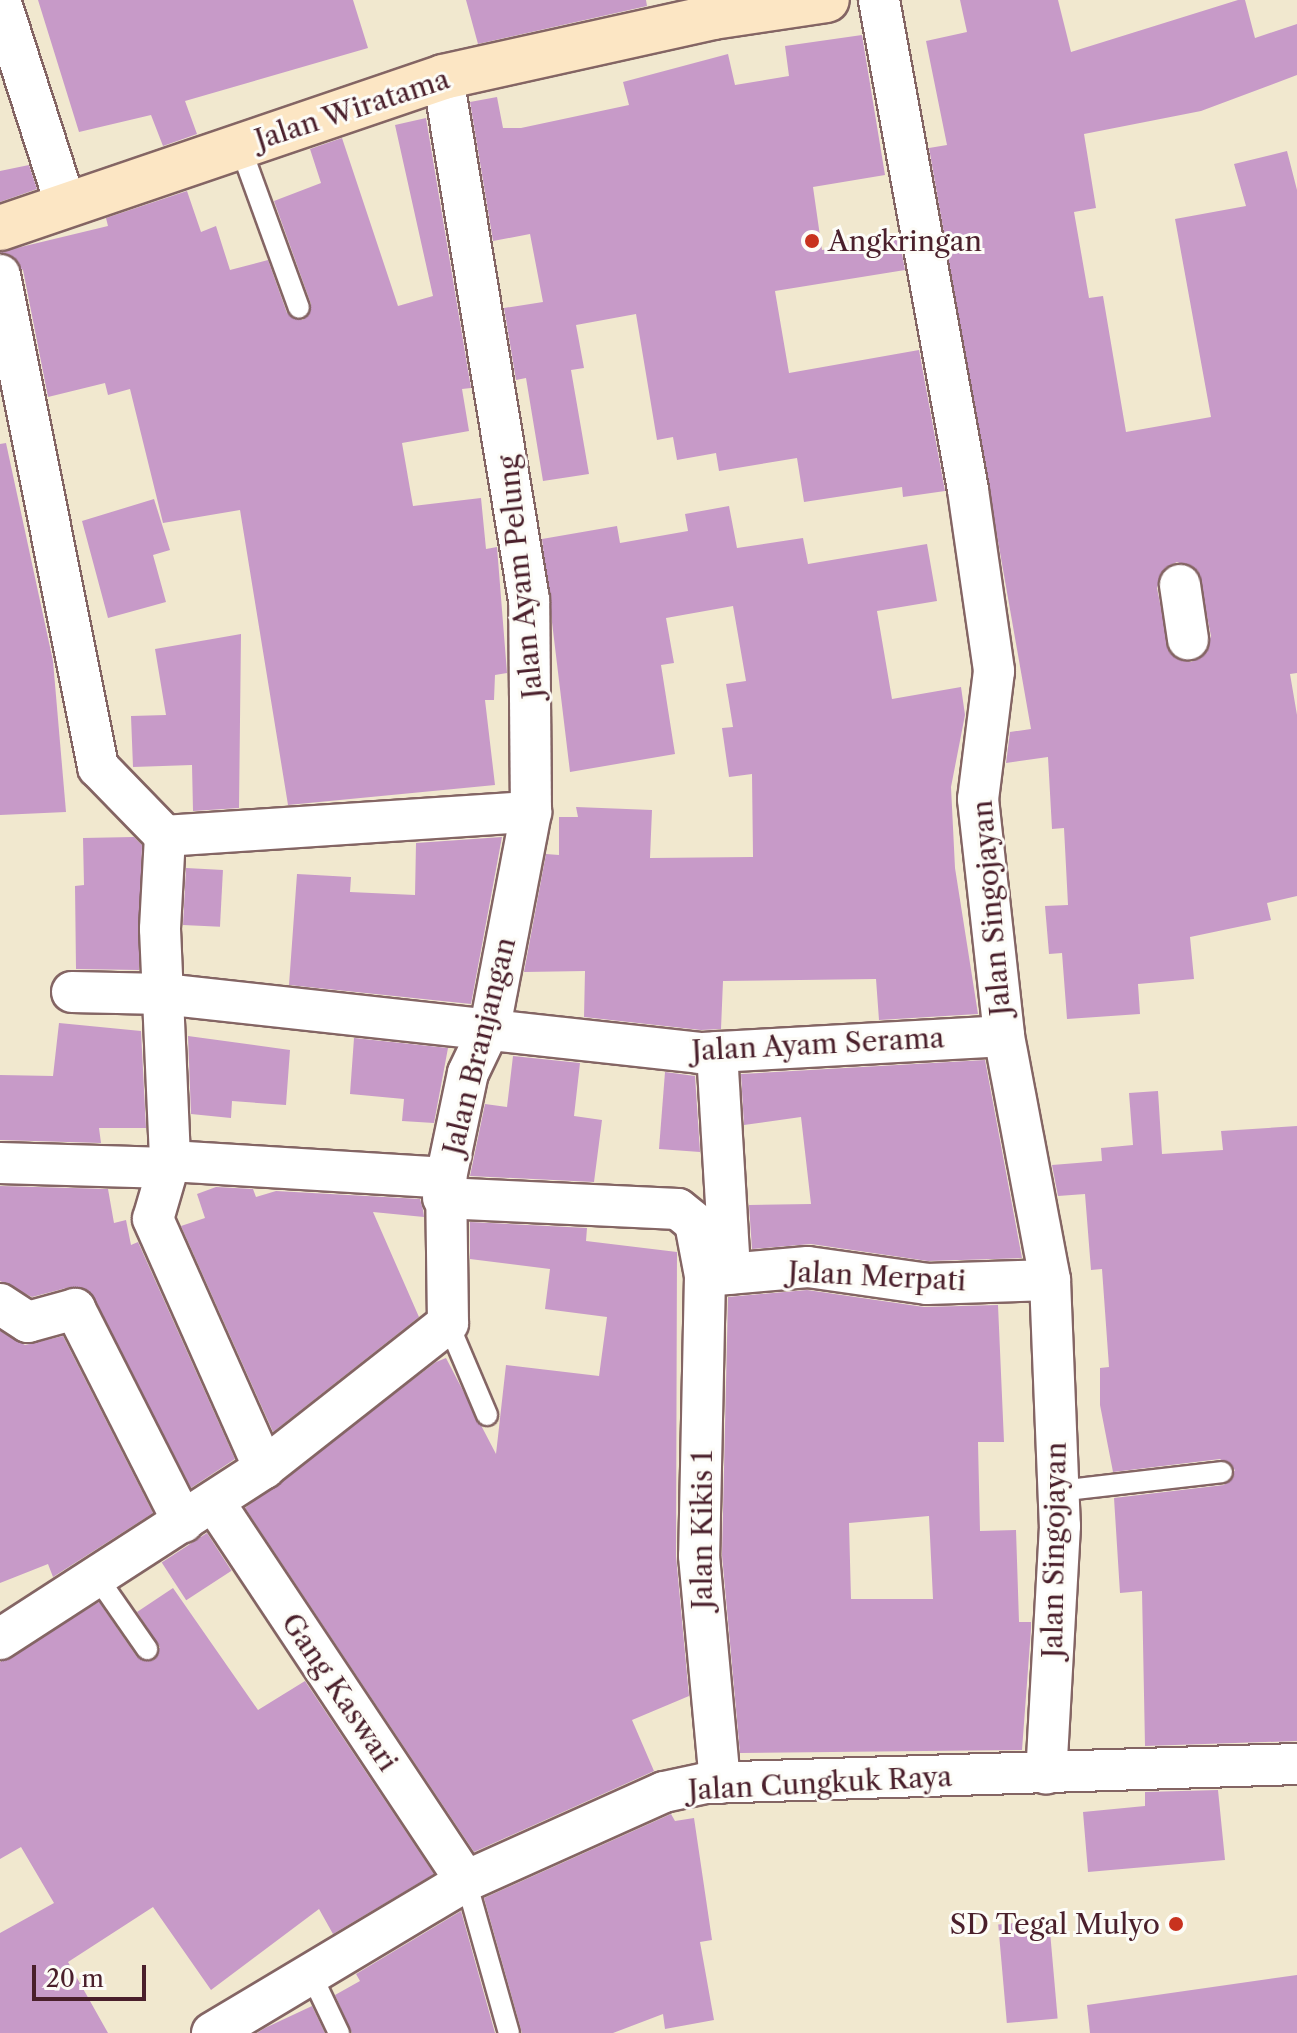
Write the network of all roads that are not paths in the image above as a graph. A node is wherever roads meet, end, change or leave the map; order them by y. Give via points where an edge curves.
1 (0, 0) edge
2 (827, 0) edge
3 (879, 0) edge
4 (711, 8) edge
5 (443, 77) junction
6 (240, 146) junction
7 (66, 205) junction
8 (0, 228) edge
9 (0, 275) edge
10 (299, 308) dead end
11 (1180, 585) dead end
12 (1188, 639) dead end
13 (531, 812) junction
14 (165, 836) junction
15 (72, 992) dead end
16 (163, 994) junction
17 (490, 1027) junction
18 (1004, 1036) junction
19 (717, 1052) junction
20 (0, 1163) edge
21 (169, 1164) junction
22 (445, 1188) junction
23 (717, 1275) junction
24 (1050, 1280) junction
25 (0, 1304) edge
26 (448, 1323) junction
27 (487, 1415) dead end
28 (264, 1468) junction
29 (1222, 1472) dead end
30 (1059, 1491) junction
31 (199, 1512) junction
32 (97, 1577) junction
33 (0, 1639) edge
34 (147, 1649) dead end
35 (1297, 1764) edge
36 (1046, 1774) junction
37 (720, 1783) junction
38 (466, 1881) junction
39 (310, 1972) junction
40 (212, 2033) edge
41 (339, 2033) edge
42 (509, 2033) edge

1 - 7 street
2 - 4 street, Jalan Wiratama
3 - 18 street, Jalan Singojayan via 994,671 978,799
4 - 5 street, Jalan Wiratama
5 - 6 street, Jalan Wiratama
5 - 13 street, Jalan Ayam Pelung via 529,600
6 - 7 street, Jalan Wiratama
6 - 10 lane
7 - 8 street, Jalan Wiratama
9 - 14 street via 98,767
11 - 12 street
13 - 14 street
13 - 17 street, Jalan Branjangan
14 - 16 street
15 - 16 street, Jalan Ayam Serama
16 - 17 street, Jalan Ayam Serama
16 - 21 street
17 - 19 street, Jalan Ayam Serama
17 - 22 street, Jalan Branjangan via 468,1073
18 - 19 street, Jalan Ayam Serama
18 - 24 street, Jalan Singojayan
19 - 23 street
20 - 21 street
21 - 22 street
21 - 28 street via 153,1219
22 - 23 street via 678,1209 695,1223
22 - 26 street, Jalan Branjangan
23 - 24 street, Jalan Merpati via 808,1267 927,1284
23 - 37 street, Jalan Kikis 1 via 699,1556
24 - 30 street, Jalan Singojayan
25 - 31 street, Gang Kaswari via 28,1322 75,1309
26 - 27 lane
26 - 28 street
28 - 31 street
29 - 30 lane
30 - 36 street, Jalan Singojayan
31 - 32 street
31 - 38 street, Gang Kaswari
32 - 33 street
32 - 34 lane
35 - 36 street, Jalan Cungkuk Raya
36 - 37 street, Jalan Cungkuk Raya
37 - 38 street, Jalan Cungkuk Raya via 664,1792
38 - 39 street, Jalan Cungkuk Raya
38 - 42 lane
39 - 40 street, Jalan Cungkuk Raya
39 - 41 lane

